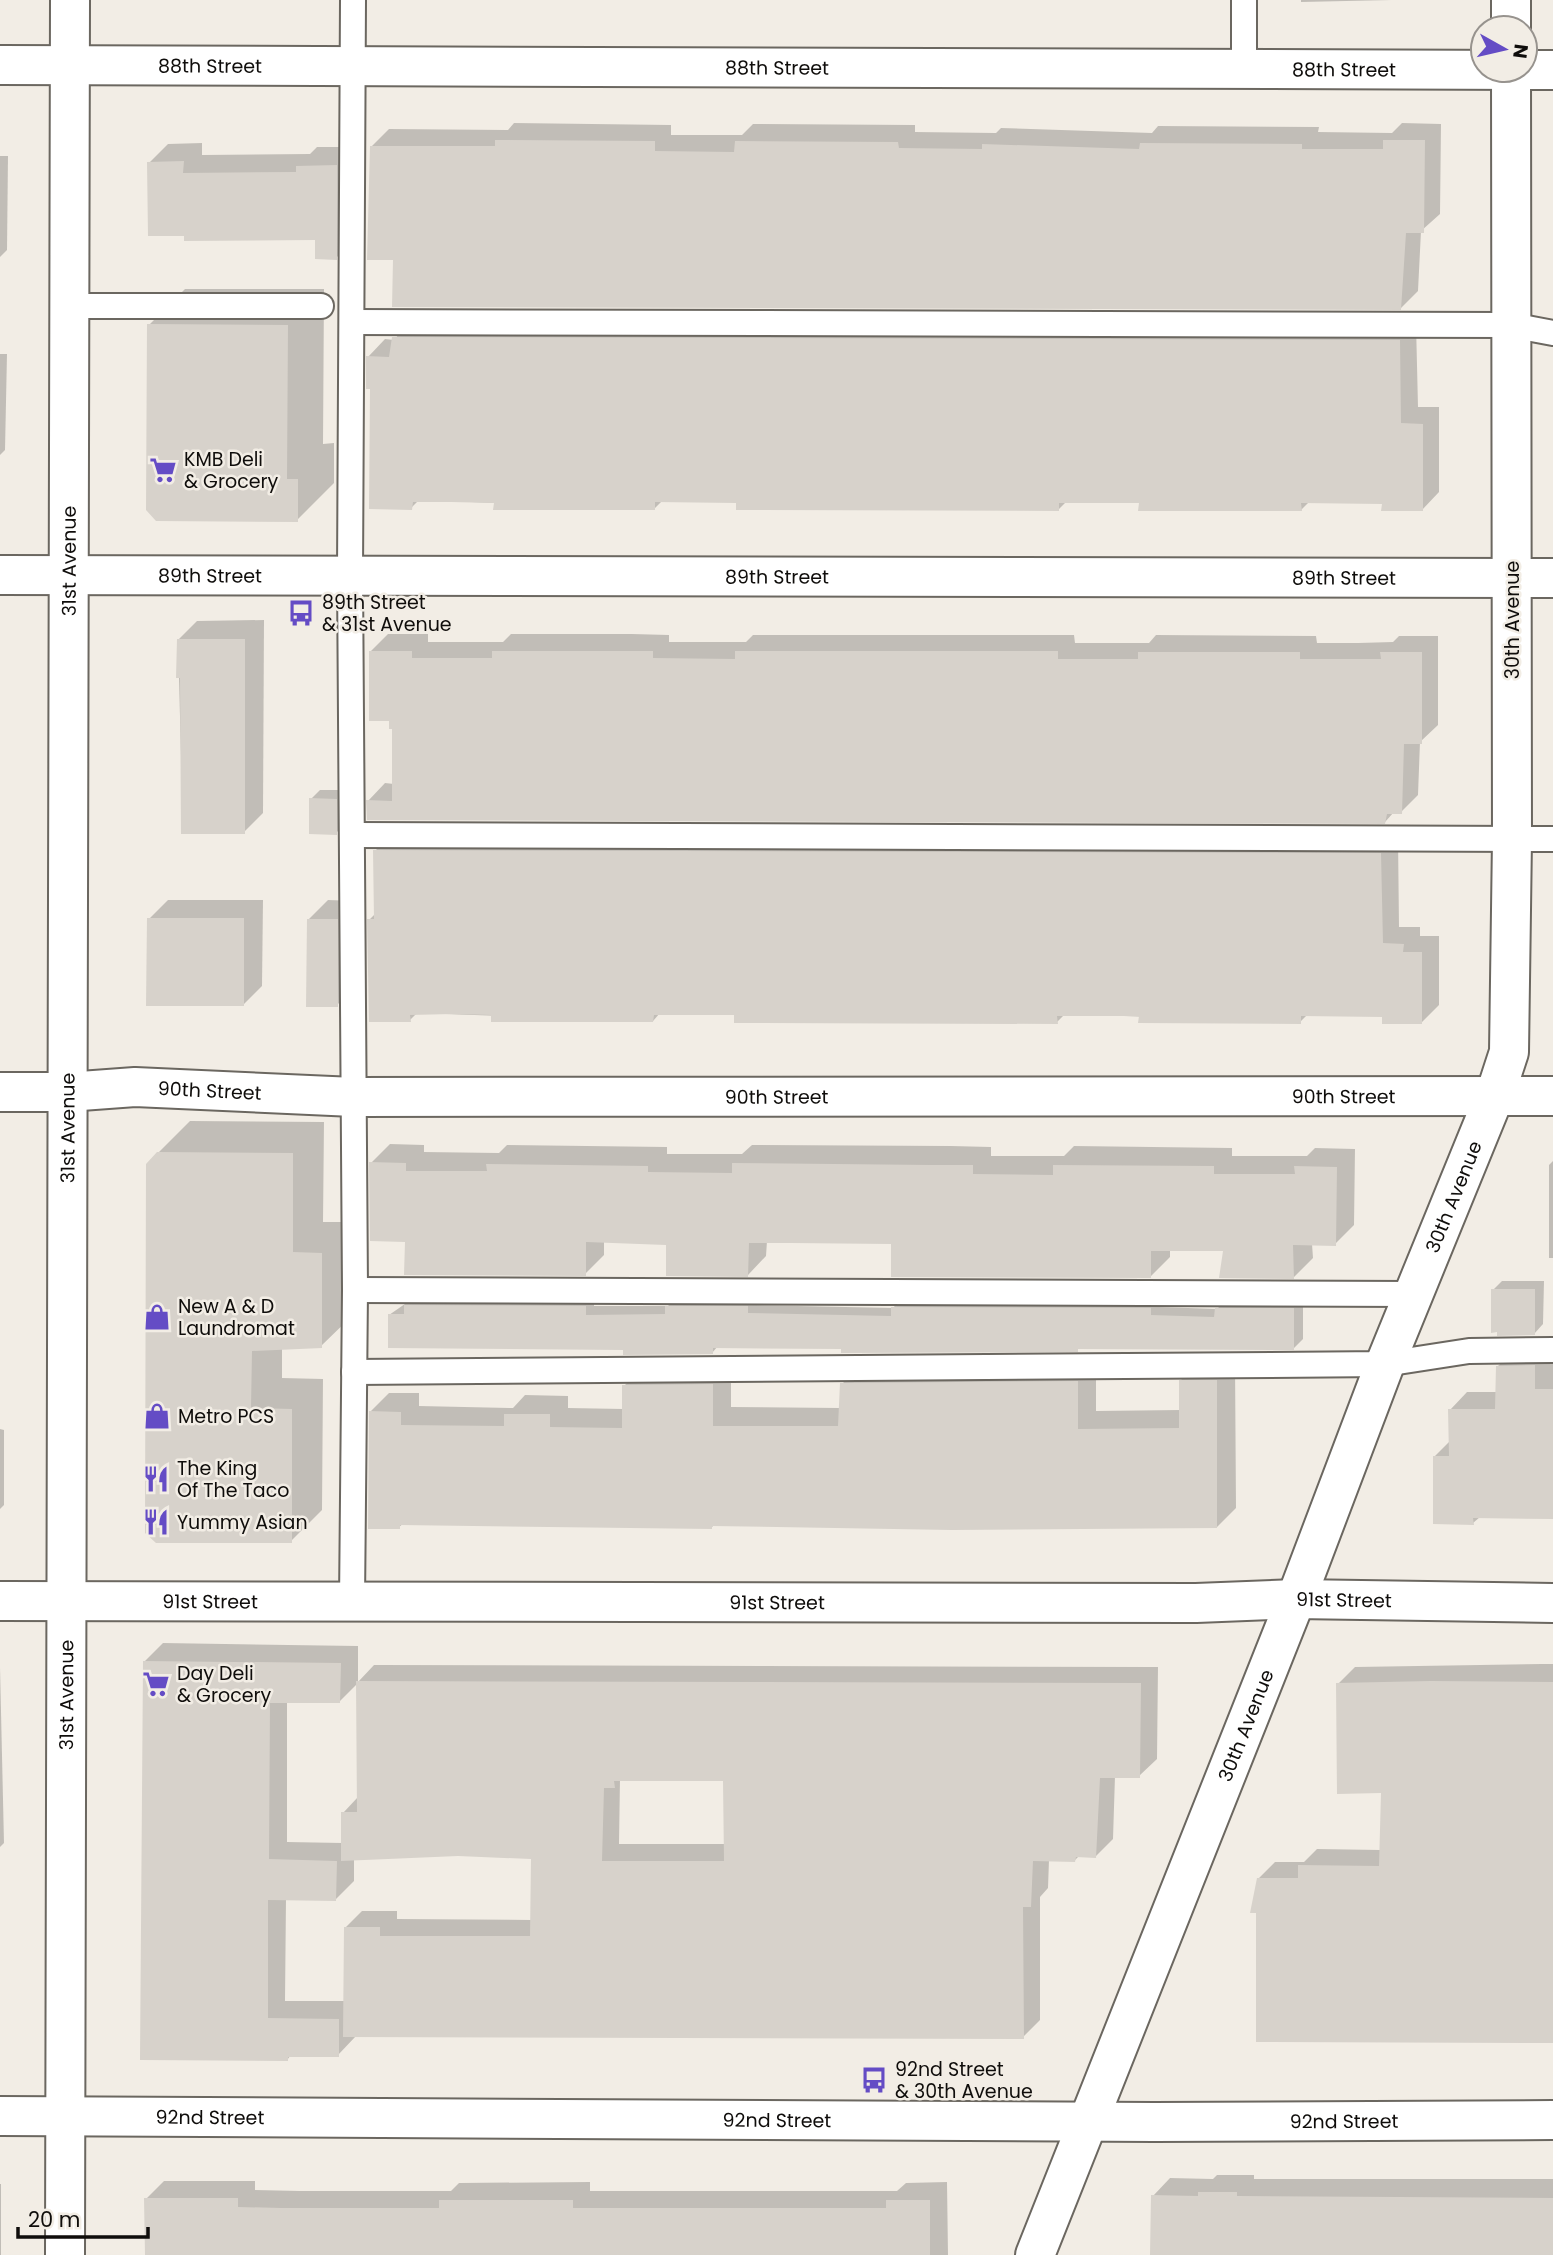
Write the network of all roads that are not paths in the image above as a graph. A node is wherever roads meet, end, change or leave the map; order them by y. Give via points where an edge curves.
1 (70, 0) edge
2 (353, 0) edge
3 (1244, 0) edge
4 (0, 65) edge
5 (70, 66) junction
6 (351, 66) junction
7 (1244, 69) junction
8 (1469, 70) edge
9 (1511, 84) edge
10 (70, 306) junction
11 (321, 306) dead end
12 (352, 322) junction
13 (1511, 325) junction
14 (1553, 333) edge
15 (0, 575) edge
16 (69, 575) junction
17 (350, 575) junction
18 (1512, 578) junction
19 (1553, 578) edge
20 (354, 835) junction
21 (1512, 839) junction
22 (1553, 839) edge
23 (0, 1092) edge
24 (67, 1092) junction
25 (1495, 1096) junction
26 (1553, 1096) edge
27 (354, 1097) junction
28 (355, 1290) junction
29 (1413, 1294) junction
30 (1553, 1350) edge
31 (1385, 1364) junction
32 (354, 1372) junction
33 (1296, 1599) junction
34 (0, 1601) edge
35 (68, 1601) junction
36 (352, 1602) junction
37 (1553, 1603) edge
38 (0, 2116) edge
39 (65, 2116) junction
40 (1088, 2120) junction
41 (1553, 2120) edge
42 (65, 2255) edge
43 (1035, 2255) edge

1 - 5 street, 31st Avenue
2 - 6 lane
3 - 7 lane
4 - 5 street, 88th Street
5 - 6 street, 88th Street
5 - 10 street, 31st Avenue
6 - 7 street, 88th Street
6 - 12 lane
7 - 8 street, 88th Street
9 - 13 street, 30th Avenue
10 - 11 lane
10 - 16 street, 31st Avenue
12 - 13 lane
12 - 17 lane
13 - 14 lane
13 - 18 street, 30th Avenue
15 - 16 street, 89th Street
16 - 17 street, 89th Street
16 - 24 street, 31st Avenue
17 - 18 street, 89th Street
17 - 20 lane
18 - 19 street, 89th Street
18 - 21 street, 30th Avenue
20 - 21 lane
20 - 27 lane
21 - 22 lane
21 - 25 street, 30th Avenue via 1509,1052
23 - 24 street, 90th Street
24 - 27 street, 90th Street via 135,1087
24 - 35 street, 31st Avenue
25 - 26 street, 90th Street
25 - 27 street, 90th Street
25 - 29 street, 30th Avenue
27 - 28 lane
28 - 29 lane
28 - 32 lane
29 - 31 street, 30th Avenue
30 - 31 lane via 1468,1351
31 - 32 lane
31 - 33 street, 30th Avenue
32 - 36 lane
33 - 36 street, 91st Street via 1196,1603
33 - 37 street, 91st Street
33 - 40 street, 30th Avenue
34 - 35 street, 91st Street
35 - 36 street, 91st Street
35 - 39 street, 31st Avenue
38 - 39 street, 92nd Street
39 - 40 street, 92nd Street
39 - 42 street, 31st Avenue
40 - 41 street, 92nd Street
40 - 43 street, 30th Avenue

